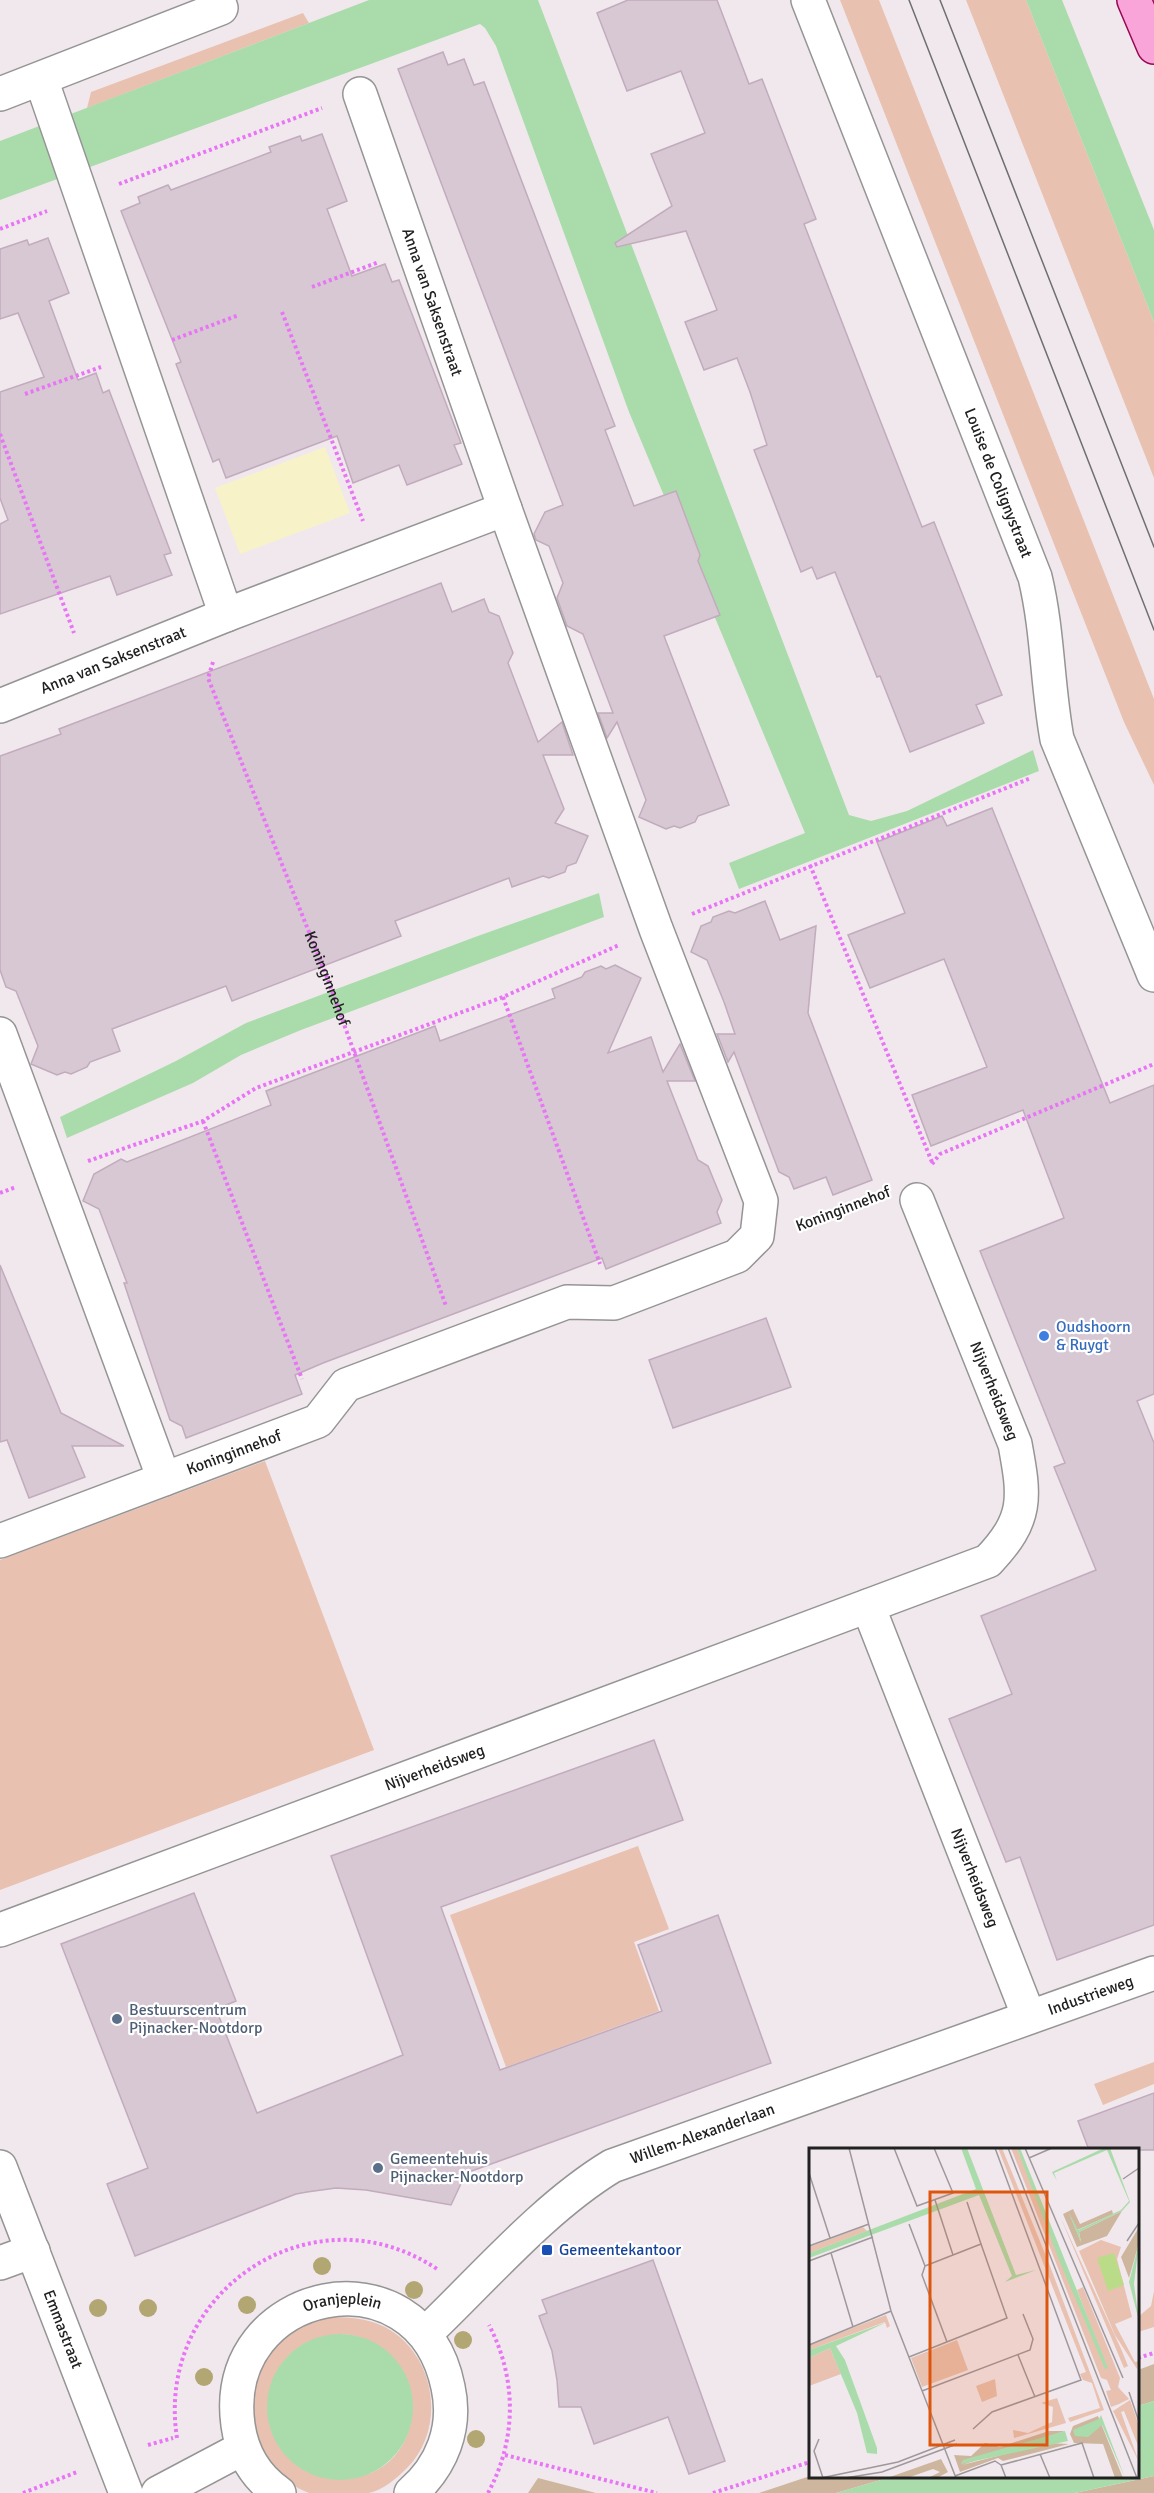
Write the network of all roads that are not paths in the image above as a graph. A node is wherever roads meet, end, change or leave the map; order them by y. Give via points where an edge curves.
1 (218, 0) edge
2 (808, 0) edge
3 (1134, 0) edge
4 (1154, 47) edge
5 (46, 93) junction
6 (0, 94) edge
7 (360, 94) road end
8 (505, 509) junction
9 (226, 615) junction
10 (0, 706) edge
11 (1154, 975) edge
12 (0, 1034) edge
13 (914, 1191) road end
14 (164, 1479) junction
15 (0, 1540) edge
16 (868, 1606) junction
17 (0, 1930) edge
18 (1154, 1974) edge
19 (1029, 2017) junction
20 (0, 2167) edge
21 (33, 2251) junction
22 (0, 2262) edge
23 (425, 2334) junction
24 (243, 2448) junction
25 (265, 2490) edge
26 (126, 2493) edge
27 (158, 2493) edge
28 (411, 2493) edge

1 - 5 street via 221,8
2 - 11 street, Louise de Colignystraat via 1035,577 1044,613 1049,698 1058,739
3 - 4 main road
5 - 6 street
5 - 9 street
7 - 8 street, Anna van Saksenstraat
8 - 9 street, Anna van Saksenstraat
8 - 14 street, Koninginnehof via 656,929 761,1201 757,1236 737,1256 614,1303 567,1302 346,1385 318,1421
9 - 10 street, Anna van Saksenstraat
12 - 14 street
13 - 16 street, Nijverheidsweg via 1015,1444 1022,1483 1021,1506 1006,1542 988,1561
14 - 15 street, Koninginnehof
16 - 17 street, Nijverheidsweg
16 - 19 street, Nijverheidsweg
18 - 19 street, Industrieweg
19 - 23 street, Willem-Alexanderlaan via 612,2166 556,2207
20 - 21 street, Emmastraat
21 - 22 street
21 - 26 street, Emmastraat
23 - 24 street, Oranjeplein via 393,2309 368,2301 318,2302 288,2316 263,2337 244,2365 237,2398
23 - 28 street, Oranjeplein via 439,2354 446,2374 450,2430 438,2462
24 - 25 street, Oranjeplein
24 - 27 street

